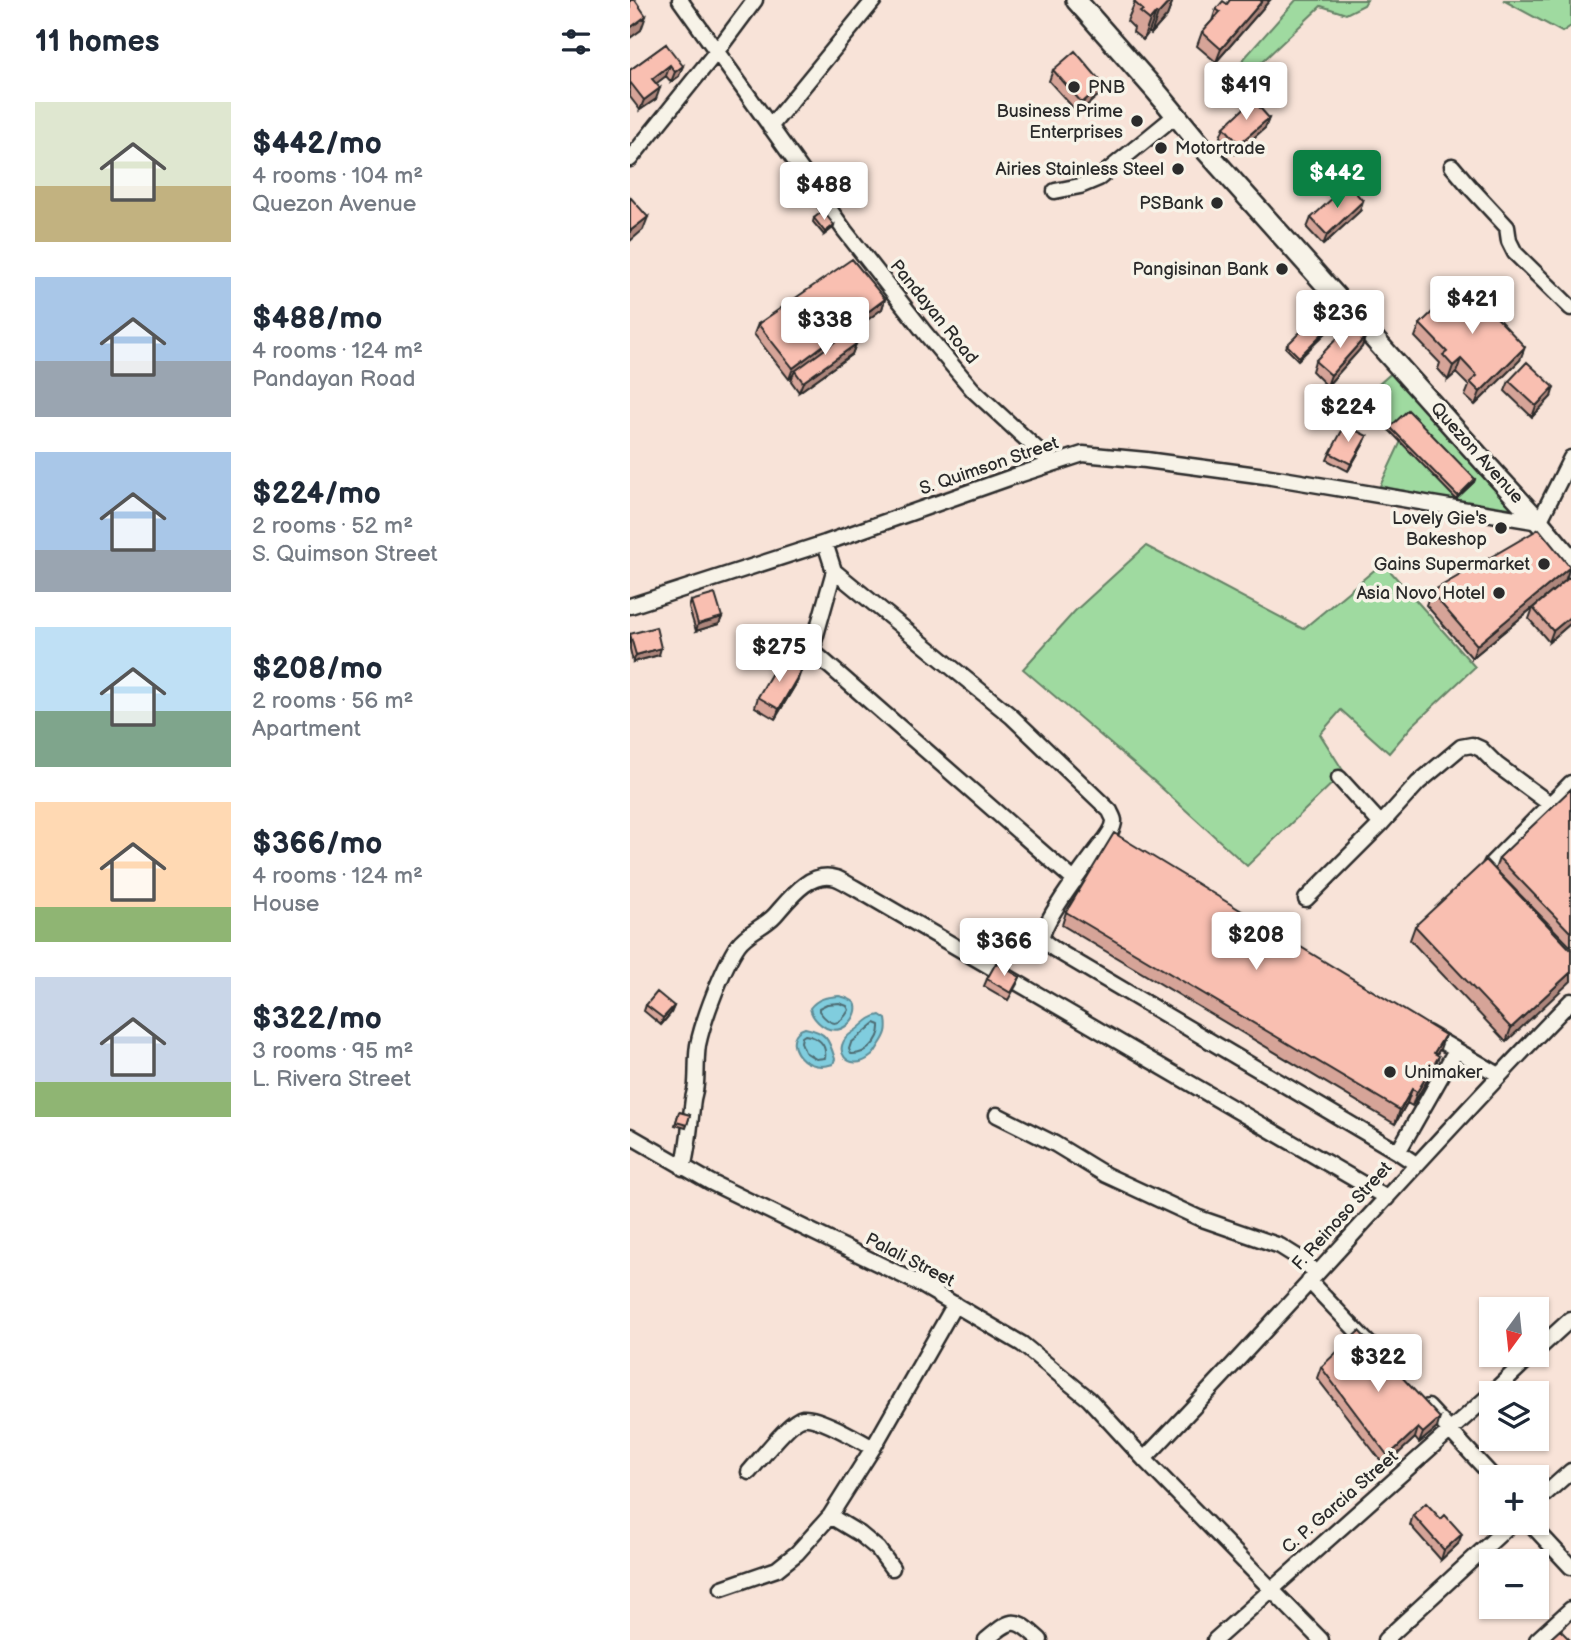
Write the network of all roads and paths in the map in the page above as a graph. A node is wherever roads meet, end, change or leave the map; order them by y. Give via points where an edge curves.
1 (680, 0) edge
2 (755, 0) edge
3 (874, 0) edge
4 (1076, 0) edge
5 (718, 51) junction
6 (1176, 115) junction
7 (770, 127) junction
8 (630, 159) edge
9 (1452, 166) dead end
10 (1055, 191) dead end
11 (1571, 308) edge
12 (1571, 458) edge
13 (1052, 463) junction
14 (1539, 522) junction
15 (825, 543) junction
16 (1571, 560) edge
17 (834, 571) junction
18 (630, 606) edge
19 (1339, 778) dead end
20 (1571, 783) edge
21 (1550, 804) junction
22 (1381, 824) junction
23 (1075, 881) junction
24 (1509, 893) edge
25 (1306, 900) dead end
26 (1571, 1001) edge
27 (1410, 1022) edge
28 (1456, 1051) junction
29 (1499, 1075) junction
30 (997, 1115) dead end
31 (630, 1136) edge
32 (1398, 1152) junction
33 (1416, 1164) junction
34 (684, 1168) junction
35 (1387, 1198) junction
36 (1313, 1277) junction
37 (955, 1304) junction
38 (1571, 1319) edge
39 (1549, 1340) edge
40 (1385, 1361) edge
41 (1520, 1367) edge
42 (1506, 1381) edge
43 (1422, 1400) edge
44 (1479, 1405) edge
45 (1451, 1430) junction
46 (873, 1448) junction
47 (1144, 1459) junction
48 (1482, 1465) edge
49 (1571, 1471) edge
50 (749, 1472) dead end
51 (1549, 1490) edge
52 (830, 1516) junction
53 (1499, 1535) edge
54 (1541, 1535) edge
55 (1571, 1567) edge
56 (892, 1568) dead end
57 (722, 1588) dead end
58 (1270, 1589) junction
59 (1571, 1609) edge
60 (986, 1640) edge
61 (1040, 1640) edge
62 (1215, 1640) edge
63 (1321, 1640) edge
64 (1385, 1640) edge
65 (1537, 1640) edge

1 - 5 street, Pandayan Road
2 - 5 street
3 - 7 street
4 - 6 main road, Quezon Avenue
5 - 7 street, Pandayan Road
5 - 8 street
6 - 10 street via 1099,178
6 - 14 main road, Quezon Avenue
7 - 13 street, Pandayan Road via 925,333 973,390
9 - 11 street via 1507,227 1515,253
12 - 14 street
13 - 14 street, S. Quimson Street via 1083,454 1146,460
13 - 15 street, S. Quimson Street
14 - 16 main road, Quezon Avenue
15 - 17 street
15 - 18 street, S. Quimson Street
17 - 23 street via 814,642 817,655
17 - 23 street via 1011,716 1110,811 1115,834
19 - 22 street
20 - 21 street
21 - 22 street via 1472,745 1461,747 1418,783
21 - 24 street via 1489,869
22 - 25 street
23 - 32 street via 1041,936 1046,944
26 - 29 street, F. Reinoso Street
27 - 28 street
28 - 29 street
28 - 32 street
29 - 33 street, F. Reinoso Street
30 - 36 street via 1118,1181 1199,1218 1280,1246 1296,1256
31 - 34 street, Palali Street
32 - 33 street
33 - 35 street, F. Reinoso Street
34 - 35 street via 698,1044 738,944 803,886 827,877 855,888
34 - 37 street, Palali Street
35 - 36 street, F. Reinoso Street
36 - 40 street
36 - 47 street, F. Reinoso Street
37 - 46 street
37 - 47 street, Palali Street via 1022,1344 1089,1399
38 - 39 street, C. P. Garcia Street
41 - 42 street, C. P. Garcia Street
43 - 45 street
44 - 45 street, C. P. Garcia Street
45 - 48 street
45 - 58 street, C. P. Garcia Street
46 - 50 street via 803,1418 789,1427
46 - 52 street
47 - 58 street, Palali Street
49 - 51 street
52 - 56 street via 878,1549
52 - 57 street via 777,1569
53 - 64 street
54 - 55 street
58 - 62 street, C. P. Garcia Street
58 - 63 street, Palali Street
59 - 65 street
60 - 61 street via 1012,1622

